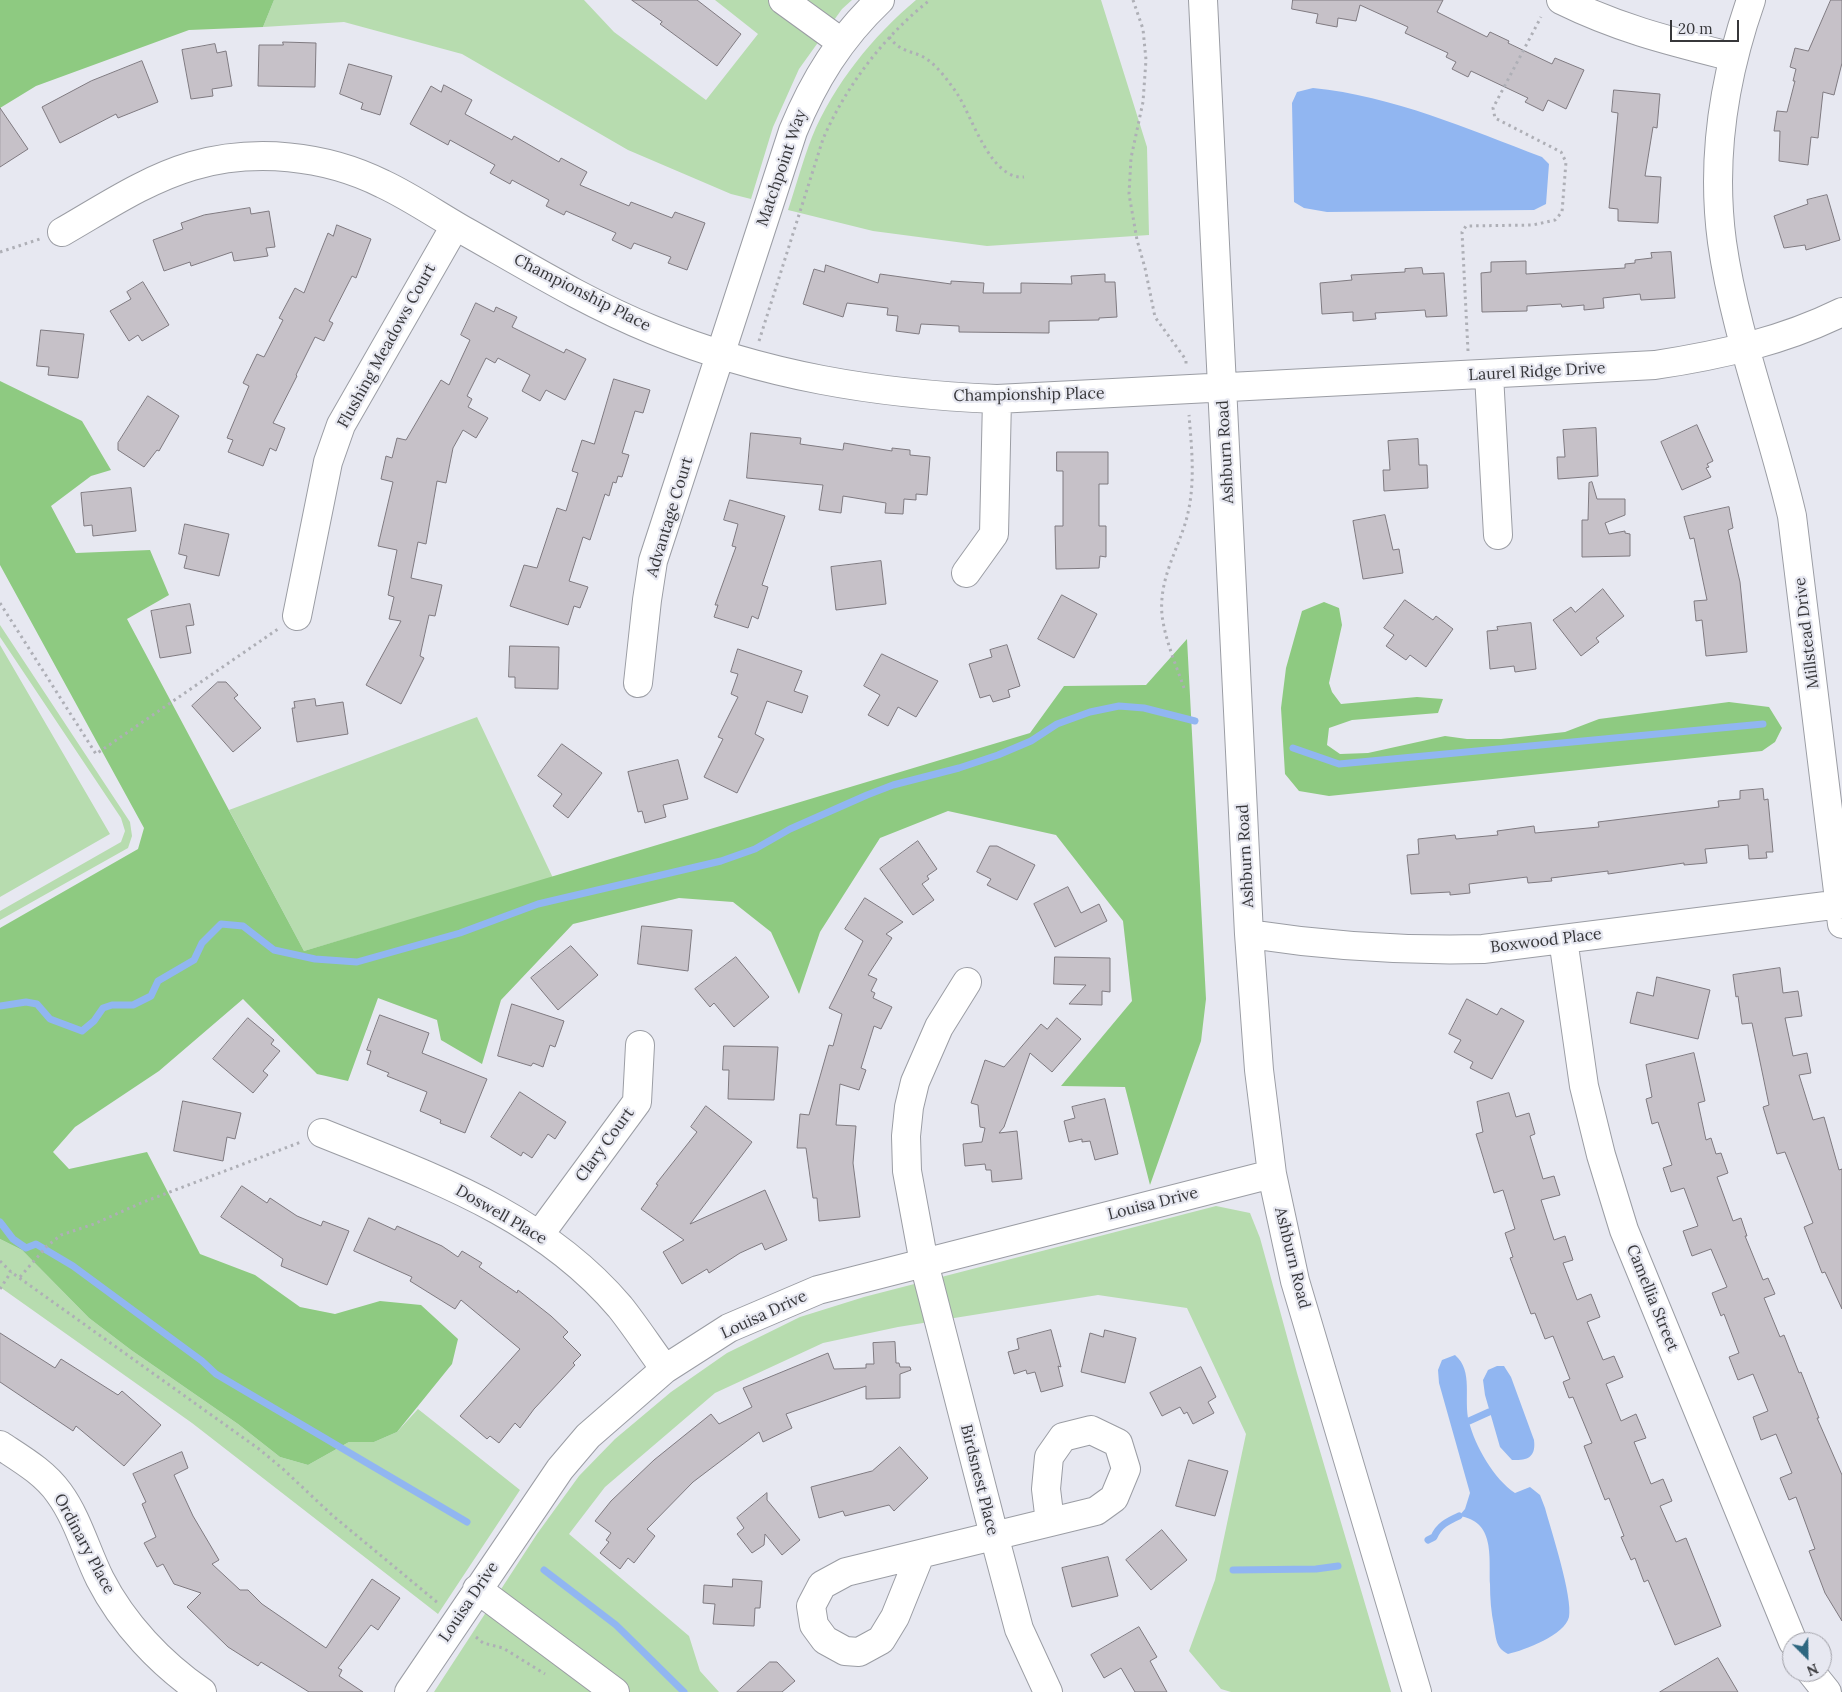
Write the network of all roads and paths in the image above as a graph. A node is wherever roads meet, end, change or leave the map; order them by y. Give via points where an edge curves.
1 (783, 0) edge
2 (880, 0) edge
3 (930, 0) edge
4 (1133, 0) edge
5 (1203, 0) edge
6 (1752, 0) edge
7 (1551, 9) edge
8 (889, 37) junction
9 (841, 42) junction
10 (1734, 57) junction
11 (1024, 177) dead end
12 (455, 226) junction
13 (62, 232) joint
14 (0, 252) edge
15 (1842, 312) edge
16 (1747, 348) junction
17 (720, 355) junction
18 (752, 364) junction
19 (1479, 375) junction
20 (1223, 388) junction
21 (1188, 390) junction
22 (997, 399) junction
23 (1498, 535) dead end
24 (966, 573) dead end
25 (0, 603) edge
26 (297, 616) joint
27 (638, 683) dead end
28 (1184, 688) dead end
29 (1841, 911) edge
30 (1249, 934) junction
31 (1562, 938) junction
32 (967, 982) dead end
33 (640, 1046) dead end
34 (322, 1133) joint
35 (1272, 1174) junction
36 (540, 1234) junction
37 (0, 1261) edge
38 (924, 1263) junction
39 (11, 1272) junction
40 (20, 1278) junction
41 (0, 1288) edge
42 (665, 1369) junction
43 (0, 1445) edge
44 (1050, 1522) dead end
45 (994, 1535) junction
46 (920, 1555) dead end
47 (477, 1589) junction
48 (457, 1619) junction
49 (1789, 1632) edge
50 (551, 1677) dead end
51 (1820, 1682) edge
52 (202, 1692) edge
53 (409, 1692) edge
54 (615, 1692) edge
55 (1048, 1692) edge
56 (1418, 1692) edge
57 (1828, 1692) edge

1 - 9 street
2 - 9 street, Matchpoint Way
3 - 8 path
4 - 21 path via 1143,29 1146,60 1143,102 1131,158 1129,194 1155,317 1186,360
5 - 20 street, Ashburn Road
6 - 10 street, Millstead Drive
7 - 10 street
7 - 19 path via 1493,108 1495,118 1561,152 1566,162 1562,212 1556,220 1533,225 1466,226 1462,232
8 - 11 path via 904,52 928,60 957,93 986,149 1015,178
8 - 18 path via 846,92 823,140
9 - 17 street, Matchpoint Way via 808,96 793,131
10 - 16 street, Millstead Drive via 1721,131 1719,206 1727,273
12 - 13 street, Championship Place via 384,184 348,169 270,156 231,158 183,170 138,188
12 - 17 street, Championship Place via 600,306
12 - 26 street, Flushing Meadows Court via 341,425 328,462
13 - 14 path
15 - 16 street, Laurel Ridge Drive via 1806,329
16 - 19 street, Laurel Ridge Drive via 1655,365
16 - 29 street, Millstead Drive via 1792,516
17 - 18 street, Championship Place
17 - 27 street, Advantage Court via 653,561
18 - 22 street, Championship Place via 861,388
19 - 20 street, Laurel Ridge Drive
19 - 23 street
20 - 21 street, Championship Place
20 - 30 street, Ashburn Road
21 - 22 street, Championship Place
21 - 28 path via 1193,481 1185,523 1163,582 1162,615
22 - 24 street via 994,534
25 - 26 path via 96,754
29 - 31 street, Boxwood Place
30 - 31 street, Boxwood Place via 1300,942 1425,950 1484,949
30 - 35 street, Ashburn Road via 1259,1070
31 - 49 street, Camellia Street via 1584,1086 1624,1230
32 - 38 street, Birdsnest Place via 925,1055 909,1107 907,1170
33 - 36 street, Clary Court via 637,1102
34 - 36 street, Doswell Place via 461,1190
34 - 40 path via 61,1235 47,1246
35 - 38 street, Louisa Drive
35 - 56 street, Ashburn Road via 1296,1281
36 - 42 street, Doswell Place via 620,1308
37 - 39 path
38 - 42 street, Louisa Drive via 818,1290 729,1328
38 - 45 street, Birdsnest Place
39 - 40 path
39 - 41 path
40 - 48 path via 259,1449 332,1515
42 - 47 street, Louisa Drive via 588,1436 560,1469
43 - 52 street, Ordinary Place via 32,1466 59,1492 73,1515 100,1580 129,1624 166,1664
44 - 45 street
45 - 46 street
45 - 55 street, Birdsnest Place via 1019,1629
47 - 48 street, Louisa Drive
47 - 54 street
48 - 50 path via 483,1643 502,1648
48 - 53 street, Louisa Drive
51 - 57 street

